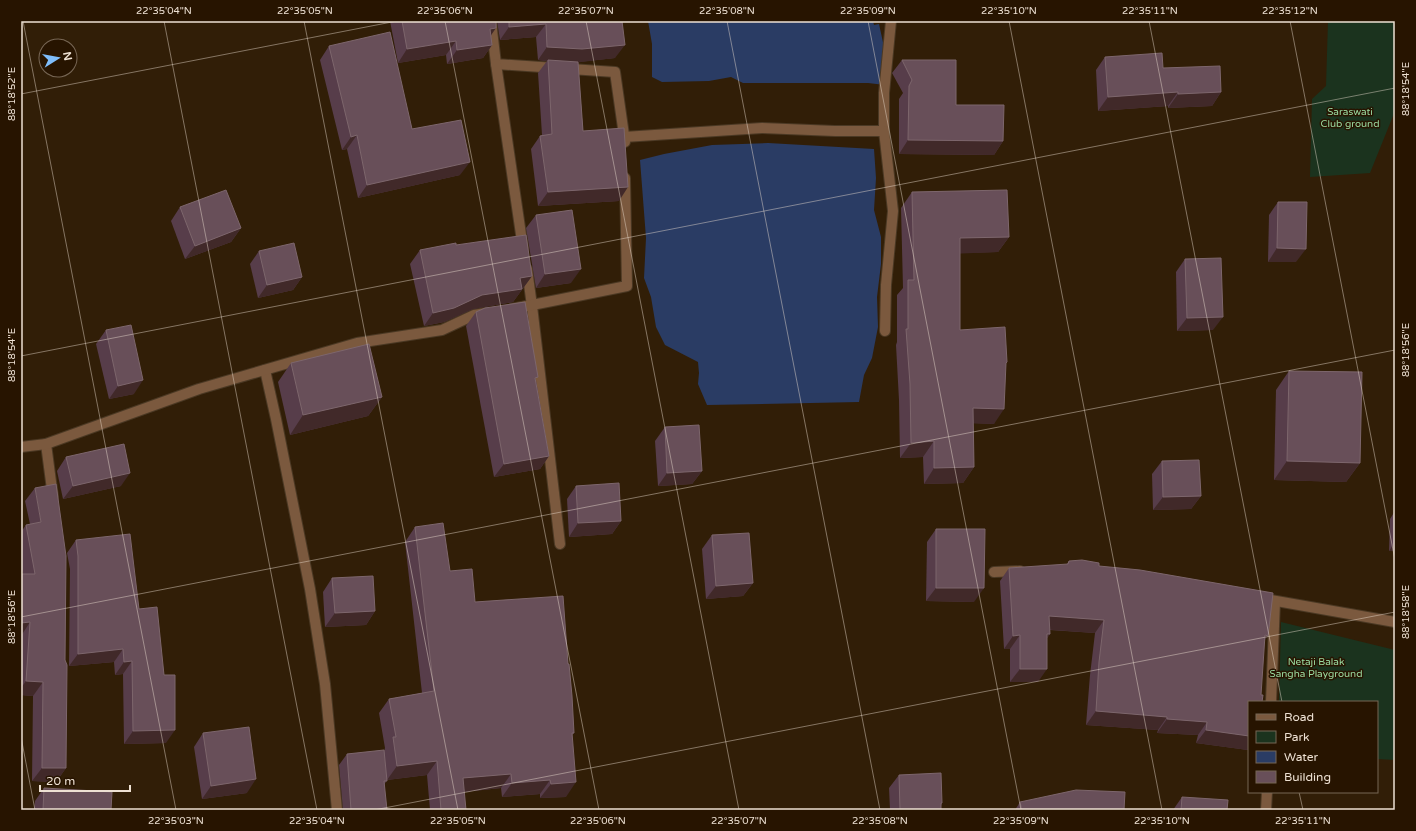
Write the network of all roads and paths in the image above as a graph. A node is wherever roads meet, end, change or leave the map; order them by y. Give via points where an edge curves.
1 (490, 21) edge
2 (891, 21) edge
3 (496, 64) junction
4 (884, 131) junction
5 (624, 137) junction
6 (625, 153) edge
7 (625, 168) edge
8 (532, 306) junction
9 (885, 331) dead end
10 (265, 370) junction
11 (46, 444) junction
12 (21, 447) edge
13 (54, 506) edge
14 (560, 544) dead end
15 (1034, 570) edge
16 (994, 572) dead end
17 (1252, 597) edge
18 (1275, 601) junction
19 (1395, 622) edge
20 (1271, 701) edge
21 (1267, 793) edge
22 (337, 810) edge
23 (1266, 810) edge

1 - 3 street
2 - 4 street via 884,93
3 - 5 street via 615,72
3 - 8 street
4 - 5 street via 835,132 762,128
4 - 9 street via 893,211 886,285
5 - 6 street
7 - 8 street via 627,286
8 - 10 street via 474,314 442,330 357,343
8 - 14 street
10 - 11 street via 199,389
10 - 22 street via 310,589 325,684
11 - 12 street
11 - 13 street
15 - 16 street
17 - 18 street
18 - 19 street
18 - 20 street
21 - 23 street

